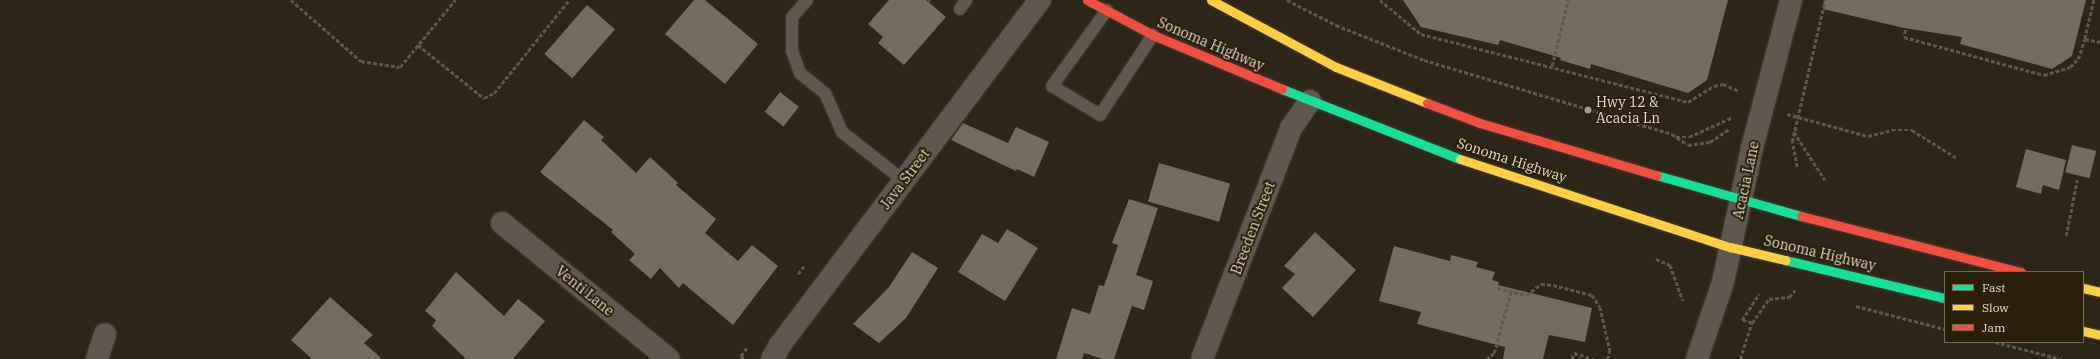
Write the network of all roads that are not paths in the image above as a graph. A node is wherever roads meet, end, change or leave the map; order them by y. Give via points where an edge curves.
1 (807, 0) edge
2 (1040, 0) edge
3 (1087, 0) edge
4 (1211, 0) edge
5 (1791, 0) edge
6 (1107, 10) junction
7 (1153, 35) junction
8 (1310, 101) junction
9 (904, 181) junction
10 (1742, 201) junction
11 (502, 223) dead end
12 (1730, 247) junction
13 (2017, 271) edge
14 (2084, 288) edge
15 (2100, 292) edge
16 (1944, 298) edge
17 (2084, 331) edge
18 (105, 334) dead end
19 (2100, 335) edge
20 (97, 359) edge
21 (669, 359) edge
22 (772, 359) edge
23 (1202, 359) edge
24 (1697, 359) edge

1 - 9 lane via 792,17 792,51 800,73 825,93 842,132
2 - 9 street, Java Street
3 - 6 main road, Sonoma Highway
4 - 10 main road, Sonoma Highway via 1336,66 1480,123
5 - 10 street, Acacia Lane via 1752,148
6 - 7 main road, Sonoma Highway
6 - 7 lane via 1052,86 1100,115
7 - 8 main road, Sonoma Highway
8 - 12 main road, Sonoma Highway via 1461,159
8 - 23 street, Breeden Street via 1291,128
9 - 22 street, Java Street
10 - 12 street, Acacia Lane
10 - 13 main road, Sonoma Highway
11 - 21 street, Venti Lane
12 - 16 main road, Sonoma Highway
12 - 24 street, Acacia Lane via 1723,282
14 - 15 main road
17 - 19 main road
18 - 20 street

